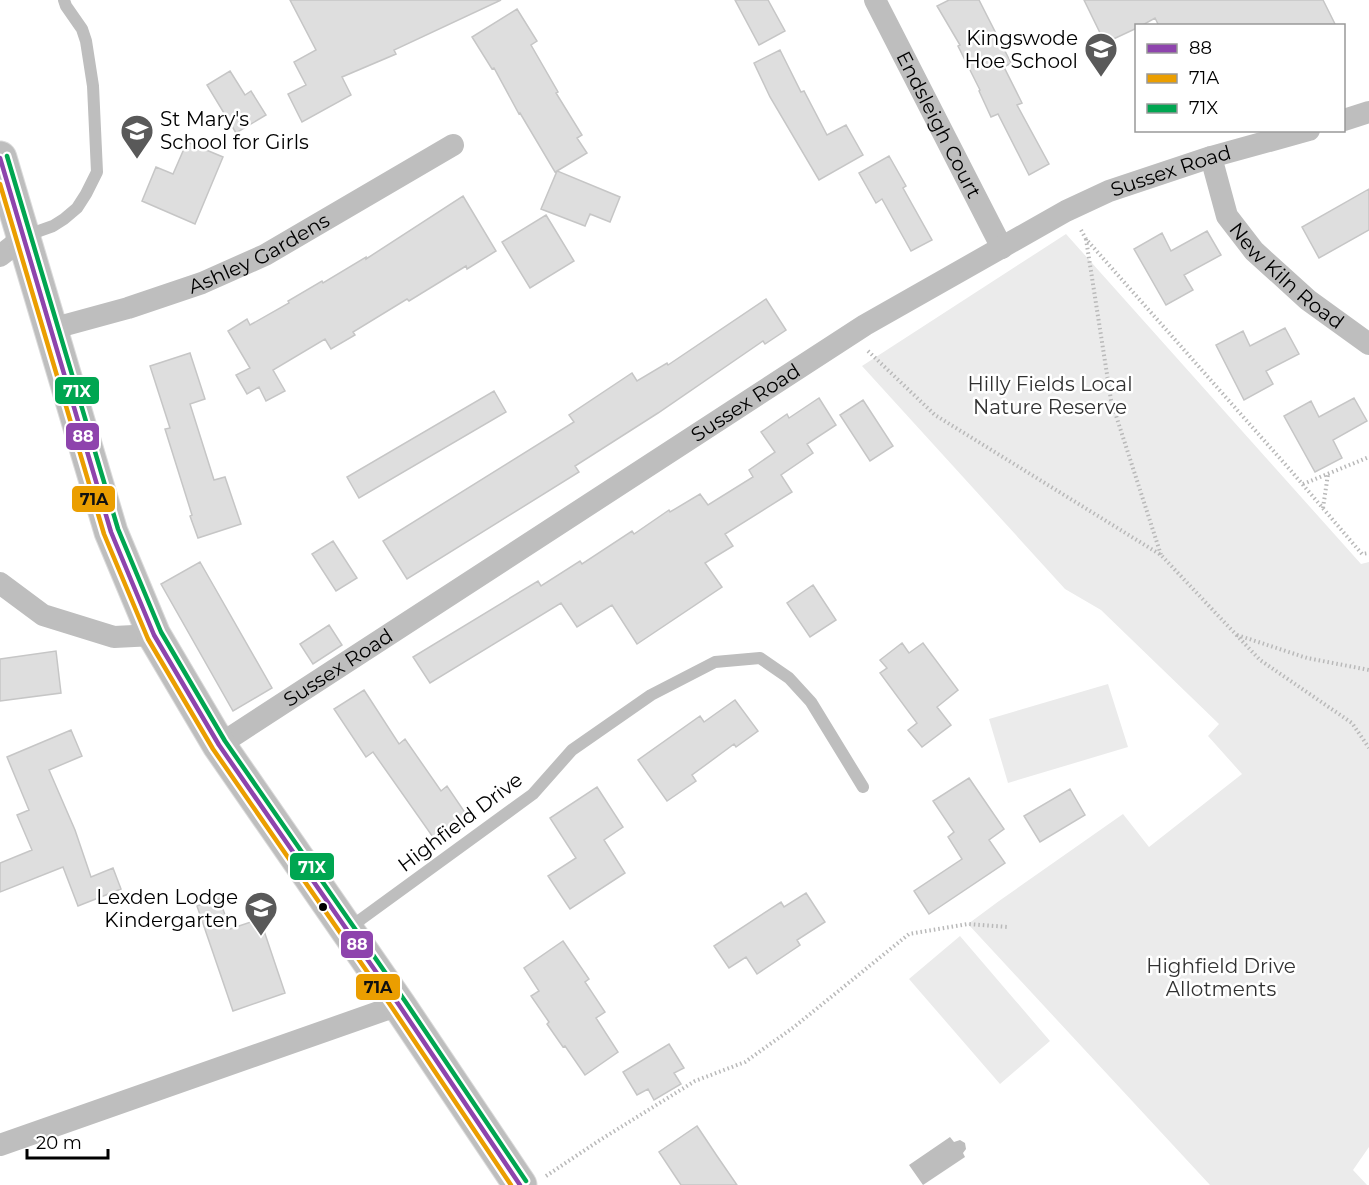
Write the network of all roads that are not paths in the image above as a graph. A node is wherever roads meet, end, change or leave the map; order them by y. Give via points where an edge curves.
1 (64, 0) edge
2 (875, 0) edge
3 (1369, 112) edge
4 (1345, 120) edge
5 (1302, 132) edge
6 (453, 145) dead end
7 (1211, 158) junction
8 (1, 166) edge
9 (12, 247) edge
10 (1002, 248) junction
11 (51, 329) junction
12 (1369, 344) edge
13 (0, 583) edge
14 (154, 635) junction
15 (219, 745) junction
16 (863, 787) dead end
17 (346, 930) junction
18 (399, 1005) junction
19 (0, 1145) edge
20 (531, 1182) edge

1 - 9 lane via 86,41 93,86 97,172 77,208 53,226
2 - 10 street, Endsleigh Court
3 - 4 street
5 - 7 street, Sussex Road
6 - 11 street, Ashley Gardens via 265,255 202,283
7 - 10 street, Sussex Road via 1109,191 1065,211
7 - 12 street, New Kiln Road via 1227,216 1254,251 1308,300
8 - 9 main road
9 - 11 main road
10 - 15 street, Sussex Road via 850,335
11 - 14 main road via 111,532
13 - 14 street via 43,615 114,636
14 - 15 main road
15 - 17 main road
16 - 17 lane, Highfield Drive via 811,702 789,678 760,658 716,662 651,695 572,750 533,795
17 - 18 main road
18 - 19 street
18 - 20 main road

